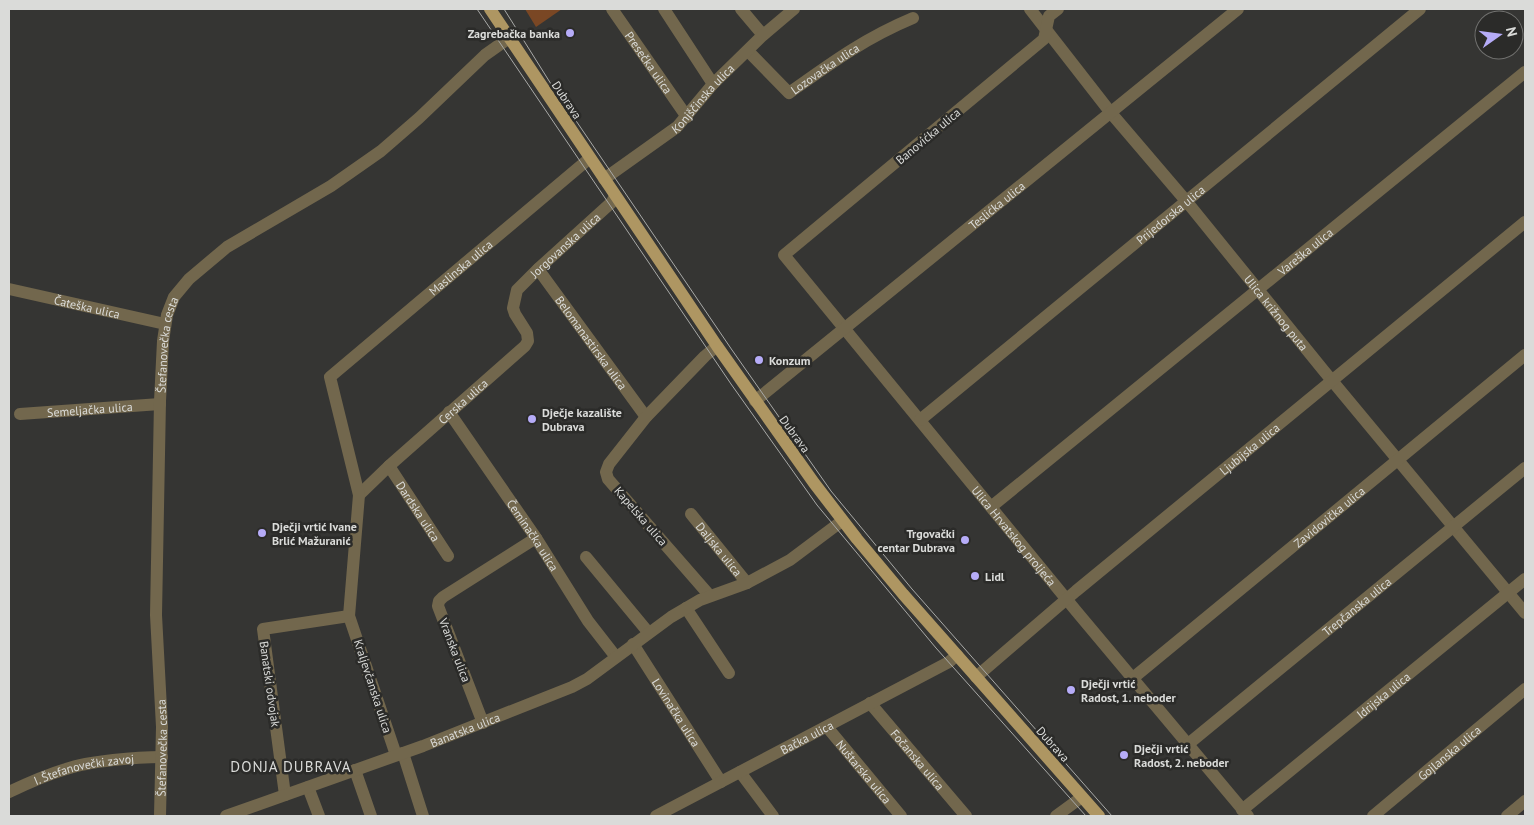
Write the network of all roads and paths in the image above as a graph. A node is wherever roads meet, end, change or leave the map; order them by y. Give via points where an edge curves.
1 (490, 9) edge
2 (612, 9) edge
3 (664, 9) edge
4 (741, 9) edge
5 (794, 9) edge
6 (1030, 9) edge
7 (1058, 9) edge
8 (1238, 9) edge
9 (1420, 9) edge
10 (913, 18) dead end
11 (1047, 28) junction
12 (763, 35) junction
13 (509, 38) junction
14 (748, 51) junction
15 (1525, 72) edge
16 (713, 84) junction
17 (1111, 113) junction
18 (687, 117) junction
19 (590, 158) junction
20 (604, 179) junction
21 (615, 196) junction
22 (1187, 202) junction
23 (1525, 222) edge
24 (784, 255) joint
25 (538, 269) junction
26 (9, 289) edge
27 (1258, 291) junction
28 (515, 295) joint
29 (165, 324) junction
30 (844, 329) junction
31 (717, 346) junction
32 (1525, 355) edge
33 (1333, 381) junction
34 (755, 401) junction
35 (160, 404) junction
36 (450, 412) junction
37 (20, 414) dead end
38 (646, 417) junction
39 (920, 420) junction
40 (1398, 460) junction
41 (389, 466) junction
42 (1525, 468) edge
43 (359, 496) junction
44 (991, 507) junction
45 (691, 514) dead end
46 (842, 520) junction
47 (1454, 526) junction
48 (536, 538) junction
49 (448, 556) dead end
50 (586, 557) dead end
51 (1525, 579) edge
52 (747, 583) junction
53 (1508, 593) junction
54 (710, 596) junction
55 (1067, 600) junction
56 (686, 608) junction
57 (1525, 614) edge
58 (349, 616) junction
59 (648, 632) junction
60 (633, 644) junction
61 (957, 656) junction
62 (616, 657) junction
63 (729, 673) dead end
64 (976, 677) junction
65 (1134, 678) junction
66 (1525, 689) edge
67 (870, 703) junction
68 (483, 723) junction
69 (827, 727) junction
70 (1187, 745) junction
71 (399, 754) junction
72 (162, 757) junction
73 (355, 770) junction
74 (740, 772) junction
75 (721, 782) junction
76 (308, 787) junction
77 (9, 792) edge
78 (285, 795) junction
79 (1082, 798) junction
80 (1525, 801) edge
81 (673, 812) edge
82 (1245, 813) edge
83 (160, 816) edge
84 (226, 816) edge
85 (319, 816) edge
86 (371, 816) edge
87 (423, 816) edge
88 (656, 816) edge
89 (773, 816) edge
90 (901, 816) edge
91 (966, 816) edge
92 (1056, 816) edge
93 (1099, 816) edge
94 (1373, 816) edge
95 (1507, 816) edge

1 - 13 main road, Dubrava
2 - 18 street, Presečka ulica
3 - 16 street
4 - 12 street
5 - 12 street, Konjščinska ulica
6 - 11 street, Ulica križnog puta
7 - 11 street, Banovićka ulica via 1049,16
8 - 17 street, Teslićka ulica
9 - 22 street, Prijedorska ulica
10 - 14 street, Lozovačka ulica via 836,58 789,93
11 - 17 street, Ulica križnog puta
11 - 24 street, Banovićka ulica via 1044,40
12 - 14 street, Konjščinska ulica
13 - 19 main road, Dubrava
13 - 29 street, Štefanovečka cesta via 381,151 331,186 227,247 201,268 174,297
14 - 16 street, Konjščinska ulica
15 - 27 street, Vareška ulica
16 - 18 street, Konjščinska ulica
17 - 22 street, Ulica križnog puta
17 - 30 street, Teslićka ulica
18 - 20 street, Konjščinska ulica
19 - 20 main road, Dubrava
19 - 43 street, Maslinska ulica via 330,376
20 - 21 main road, Dubrava
21 - 25 street, Jorgovanska ulica
21 - 31 main road, Dubrava
22 - 27 street, Ulica križnog puta
22 - 39 street, Prijedorska ulica
23 - 33 street, Ljubijska ulica
24 - 30 street, Ulica Hrvatskog proljeća
25 - 28 street, Jorgovanska ulica via 520,285
25 - 38 street, Belomanastirska ulica
26 - 29 street, Čateška ulica
27 - 33 street, Ulica križnog puta
27 - 44 street, Vareška ulica
28 - 36 street, Cerska ulica via 515,314 528,337 525,346
29 - 35 street, Štefanovečka cesta
30 - 34 street, Teslićka ulica
30 - 39 street, Ulica Hrvatskog proljeća
31 - 34 main road, Dubrava
31 - 38 street, Kapelska ulica
32 - 40 street, Zavidovička ulica
33 - 40 street, Ulica križnog puta
33 - 55 street, Ljubijska ulica
34 - 46 main road, Dubrava
35 - 37 street, Semeljačka ulica
35 - 72 street, Štefanovečka cesta via 156,615
36 - 41 street, Cerska ulica
36 - 48 street, Čeminačka ulica
38 - 54 street, Kapelska ulica via 609,464 608,479
39 - 44 street, Ulica Hrvatskog proljeća
40 - 47 street, Ulica križnog puta
40 - 65 street, Zavidovička ulica
41 - 43 street, Cerska ulica
41 - 49 street, Dardska ulica
42 - 47 street, Trepčanska ulica
43 - 58 street
44 - 55 street, Ulica Hrvatskog proljeća
45 - 52 street, Daljska ulica
46 - 52 street, Banatska ulica via 790,560
46 - 61 main road, Dubrava
47 - 53 street, Ulica križnog puta
47 - 70 street, Trepčanska ulica
48 - 62 street, Čeminačka ulica via 588,621
48 - 68 street, Vranska ulica via 439,601 438,606
50 - 59 street
51 - 53 street, Idrijska ulica
52 - 54 street, Banatska ulica
53 - 57 street, Ulica križnog puta
53 - 82 street, Idrijska ulica
54 - 56 street, Banatska ulica
55 - 64 street, Ljubijska ulica
55 - 65 street, Ulica Hrvatskog proljeća
56 - 59 street, Banatska ulica
56 - 63 street
58 - 71 street, Kraljevčanska ulica
58 - 78 street, Banatski odvojak via 263,629
59 - 60 street, Banatska ulica
60 - 62 street, Banatska ulica
60 - 75 street, Lovinačka ulica
61 - 64 main road, Dubrava
61 - 67 street, Bačka ulica
62 - 68 street, Banatska ulica via 572,687
64 - 79 main road, Dubrava
65 - 70 street, Ulica Hrvatskog proljeća
66 - 94 street, Gojlanska ulica
67 - 69 street, Bačka ulica
67 - 91 street, Fočanska ulica
68 - 71 street, Banatska ulica
69 - 74 street, Bačka ulica
69 - 90 street, Nuštarska ulica
70 - 82 street, Ulica Hrvatskog proljeća
71 - 73 street, Banatska ulica
71 - 87 street, Kraljevčanska ulica
72 - 77 street, I. Štefanovečki zavoj via 68,768
72 - 83 street, Štefanovečka cesta
73 - 76 street, Banatska ulica
73 - 86 street
74 - 75 street, Bačka ulica
74 - 89 street
75 - 81 street, Bačka ulica
76 - 78 street, Banatska ulica
76 - 85 street
78 - 84 street, Banatska ulica
79 - 92 street
79 - 93 main road, Dubrava
80 - 95 street
81 - 88 street, Bačka ulica

